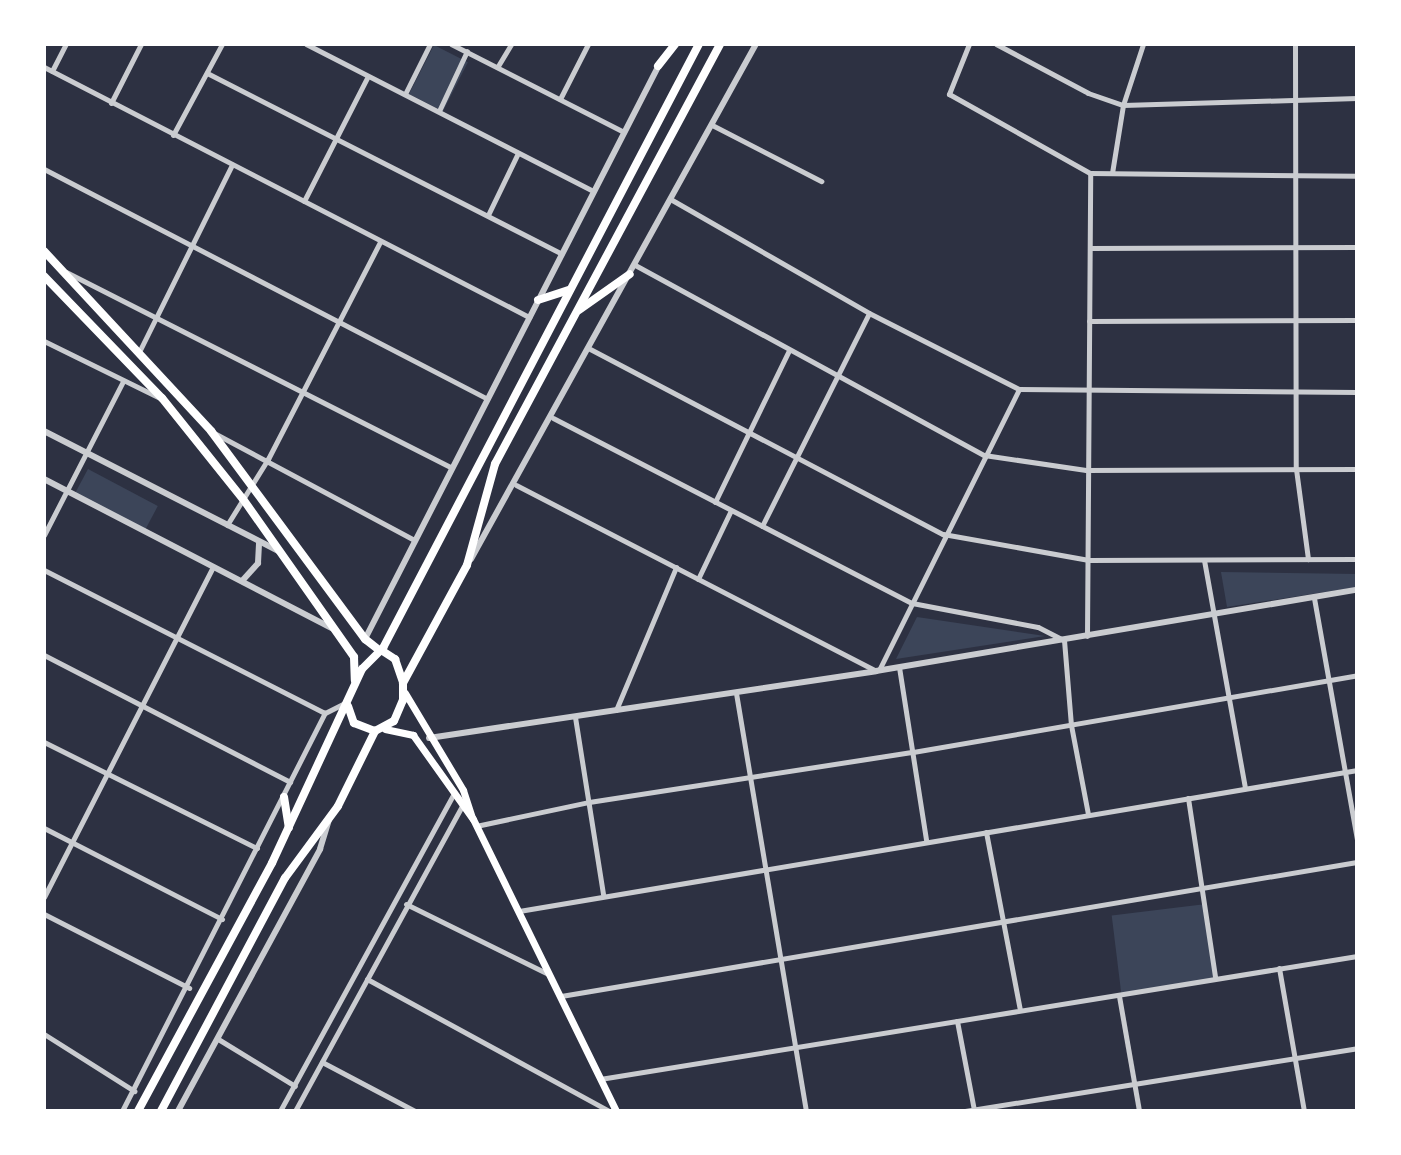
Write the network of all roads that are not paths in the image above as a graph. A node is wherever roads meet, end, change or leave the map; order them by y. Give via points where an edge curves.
1 (66, 44) edge
2 (141, 44) edge
3 (222, 44) edge
4 (306, 44) edge
5 (430, 44) edge
6 (451, 44) edge
7 (511, 44) edge
8 (588, 44) edge
9 (672, 44) edge
10 (699, 44) edge
11 (720, 44) edge
12 (756, 44) edge
13 (969, 44) edge
14 (996, 44) edge
15 (1143, 44) edge
16 (1295, 44) edge
17 (467, 51) junction
18 (498, 66) junction
19 (658, 66) joint
20 (44, 67) edge
21 (52, 71) junction
22 (207, 73) junction
23 (368, 76) junction
24 (405, 94) junction
25 (1294, 98) junction
26 (1357, 98) edge
27 (560, 99) junction
28 (111, 103) junction
29 (1123, 105) junction
30 (439, 111) junction
31 (712, 125) junction
32 (624, 132) junction
33 (173, 135) junction
34 (336, 137) junction
35 (518, 153) junction
36 (232, 165) junction
37 (44, 169) edge
38 (1090, 173) junction
39 (1112, 173) junction
40 (1296, 175) junction
41 (1357, 176) edge
42 (821, 181) dead end
43 (593, 191) junction
44 (672, 200) junction
45 (304, 201) junction
46 (488, 215) junction
47 (380, 242) junction
48 (193, 246) junction
49 (1296, 247) junction
50 (1357, 247) edge
51 (1090, 248) junction
52 (44, 251) edge
53 (562, 254) junction
54 (635, 265) junction
55 (63, 271) junction
56 (630, 274) junction
57 (44, 276) edge
58 (569, 290) junction
59 (538, 300) junction
60 (575, 312) junction
61 (869, 313) junction
62 (159, 317) junction
63 (529, 317) junction
64 (1298, 320) junction
65 (1357, 320) edge
66 (1089, 321) junction
67 (341, 322) junction
68 (44, 341) edge
69 (590, 349) junction
70 (140, 350) junction
71 (789, 350) junction
72 (836, 376) junction
73 (123, 381) junction
74 (1019, 389) junction
75 (304, 392) junction
76 (1357, 392) edge
77 (1086, 393) junction
78 (1297, 393) junction
79 (162, 398) junction
80 (487, 399) junction
81 (553, 418) junction
82 (44, 431) edge
83 (211, 431) junction
84 (749, 432) junction
85 (86, 452) junction
86 (984, 455) junction
87 (796, 457) junction
88 (268, 459) junction
89 (451, 467) junction
90 (1296, 469) junction
91 (1357, 469) edge
92 (1086, 470) junction
93 (44, 479) edge
94 (252, 485) junction
95 (516, 485) junction
96 (67, 491) junction
97 (243, 499) junction
98 (715, 502) junction
99 (731, 510) junction
100 (227, 525) junction
101 (762, 526) junction
102 (943, 534) junction
103 (44, 535) edge
104 (414, 540) junction
105 (259, 542) junction
106 (280, 552) junction
107 (1308, 559) junction
108 (1357, 559) edge
109 (1089, 560) junction
110 (1204, 560) junction
111 (467, 565) junction
112 (676, 567) junction
113 (212, 568) junction
114 (44, 570) edge
115 (698, 579) junction
116 (242, 581) junction
117 (1357, 590) edge
118 (1314, 598) junction
119 (912, 603) junction
120 (1213, 616) junction
121 (336, 630) junction
122 (1087, 636) junction
123 (176, 639) junction
124 (365, 639) junction
125 (1064, 640) junction
126 (380, 650) junction
127 (44, 655) edge
128 (898, 666) junction
129 (878, 670) junction
130 (1357, 675) edge
131 (1330, 678) junction
132 (353, 688) junction
133 (404, 688) junction
134 (736, 693) junction
135 (1230, 696) junction
136 (348, 702) junction
137 (141, 705) junction
138 (616, 710) junction
139 (325, 713) junction
140 (575, 717) junction
141 (1071, 725) junction
142 (385, 729) junction
143 (375, 731) junction
144 (429, 738) junction
145 (44, 742) edge
146 (913, 752) junction
147 (1357, 770) edge
148 (1346, 771) junction
149 (107, 774) junction
150 (750, 779) junction
151 (290, 782) junction
152 (1245, 788) junction
153 (453, 795) junction
154 (284, 797) junction
155 (1188, 798) junction
156 (589, 802) junction
157 (462, 806) junction
158 (1088, 814) junction
159 (330, 818) junction
160 (474, 822) junction
161 (44, 828) edge
162 (289, 828) junction
163 (986, 832) junction
164 (926, 840) junction
165 (1357, 840) edge
166 (71, 843) junction
167 (257, 848) junction
168 (1357, 862) edge
169 (766, 868) junction
170 (1202, 891) junction
171 (603, 894) junction
172 (44, 897) edge
173 (406, 904) junction
174 (519, 911) junction
175 (44, 914) edge
176 (222, 919) junction
177 (1001, 922) junction
178 (1357, 956) edge
179 (780, 957) junction
180 (1279, 968) junction
181 (550, 974) junction
182 (1215, 977) junction
183 (367, 979) junction
184 (189, 988) junction
185 (561, 996) junction
186 (1119, 996) junction
187 (1020, 1010) junction
188 (957, 1021) junction
189 (44, 1034) edge
190 (218, 1039) junction
191 (795, 1046) junction
192 (1357, 1048) edge
193 (1297, 1057) junction
194 (322, 1062) junction
195 (600, 1079) junction
196 (1135, 1083) junction
197 (295, 1086) junction
198 (134, 1091) junction
199 (974, 1110) edge
200 (122, 1111) edge
201 (138, 1111) edge
202 (161, 1111) edge
203 (178, 1111) edge
204 (280, 1111) edge
205 (295, 1111) edge
206 (415, 1111) edge
207 (609, 1111) edge
208 (616, 1111) edge
209 (806, 1111) edge
210 (965, 1111) edge
211 (1139, 1111) edge
212 (1304, 1111) edge

1 - 21 street
2 - 28 street
3 - 22 street
4 - 23 street
5 - 24 street
6 - 17 street
7 - 18 street
8 - 27 street
9 - 19 main road
10 - 58 main road
11 - 60 main road
12 - 31 street
13 - 38 street via 948,90 952,98
14 - 29 street via 1088,93
15 - 29 street
16 - 25 street
17 - 18 street
17 - 30 street
18 - 27 street
19 - 32 street
20 - 21 street
21 - 28 street
22 - 33 street
22 - 34 street
23 - 24 street
23 - 34 street
24 - 30 street
25 - 26 street
25 - 29 street
25 - 40 street
27 - 32 street
28 - 33 street
29 - 39 street
30 - 35 street
31 - 42 street
31 - 44 street
32 - 43 street
33 - 36 street
34 - 45 street
34 - 46 street
35 - 43 street
35 - 46 street
36 - 45 street
36 - 48 street
37 - 48 street
38 - 39 street
38 - 51 street
39 - 40 street
40 - 41 street
40 - 49 street
43 - 53 street
44 - 54 street
44 - 61 street
45 - 47 street
46 - 53 street
47 - 63 street
47 - 67 street
48 - 62 street
48 - 67 street
49 - 50 street
49 - 51 street
49 - 64 street
51 - 66 street
52 - 55 main road
53 - 59 street
54 - 56 street
54 - 71 street
55 - 62 street
55 - 70 main road
56 - 60 main road
56 - 69 street
57 - 79 main road
58 - 59 main road
58 - 126 main road
59 - 63 street
60 - 111 main road via 495,464
61 - 72 street
61 - 74 street
62 - 70 street
62 - 75 street
63 - 80 street
64 - 65 street
64 - 66 street
64 - 78 street
66 - 77 street
67 - 75 street
67 - 80 street
68 - 73 street
69 - 81 street
69 - 84 street
70 - 83 main road
71 - 72 street
71 - 84 street
72 - 86 street
72 - 87 street
73 - 79 street
73 - 85 street
74 - 77 street
74 - 86 street
75 - 88 street
75 - 89 street
76 - 78 street
77 - 78 street
77 - 92 street
78 - 90 street
79 - 97 main road
80 - 89 street
81 - 95 street
81 - 98 street
82 - 85 street
83 - 88 street
83 - 94 main road
84 - 87 street
84 - 98 street
85 - 96 street
85 - 100 street
86 - 92 street
86 - 102 street
87 - 101 street
87 - 102 street
88 - 94 street
88 - 104 street
89 - 104 street
90 - 91 street
90 - 92 street
90 - 107 street
92 - 109 street
93 - 96 street
94 - 97 street
94 - 124 main road
95 - 111 street
95 - 112 street
96 - 103 street
96 - 113 street
97 - 100 street
97 - 106 main road
98 - 99 street
99 - 101 street
99 - 115 street
100 - 105 street
101 - 119 street
102 - 109 street
102 - 119 street
104 - 124 street
105 - 106 street
105 - 116 street via 258,563
106 - 121 main road
107 - 108 street
107 - 110 street
109 - 110 street
109 - 122 street
110 - 120 street
111 - 133 main road
112 - 115 street
112 - 138 street
113 - 116 street
113 - 123 street
114 - 123 street
115 - 129 street
116 - 121 street
117 - 118 street
118 - 120 street
118 - 131 street
119 - 125 street via 1045,629
119 - 129 street
120 - 122 street
120 - 135 street
121 - 132 main road via 354,657
122 - 125 street
123 - 137 street
123 - 139 street
124 - 126 main road
125 - 128 street
125 - 141 street
126 - 132 main road via 367,660
126 - 133 main road via 395,659
127 - 137 street
128 - 129 street
128 - 146 street
129 - 134 street
130 - 131 street
131 - 135 street
131 - 148 street
132 - 136 main road
133 - 142 main road
133 - 144 main road
134 - 138 street
134 - 150 street
135 - 141 street
135 - 152 street
136 - 139 street
136 - 143 main road via 352,721
136 - 162 main road
137 - 149 street
137 - 151 street
138 - 140 street
139 - 151 street
140 - 144 street
140 - 156 street
141 - 146 street
141 - 158 street
142 - 143 main road
142 - 153 main road via 413,735
143 - 159 main road
144 - 160 main road via 463,790
145 - 149 street
146 - 150 street
146 - 164 street
147 - 148 street
148 - 152 street
148 - 165 street
149 - 166 street
149 - 167 street
150 - 156 street
150 - 169 street
151 - 154 street
152 - 155 street
153 - 157 main road
153 - 197 street
154 - 162 main road
154 - 167 street
155 - 158 street
155 - 170 street
156 - 160 street
156 - 171 street
157 - 160 main road
157 - 173 street
158 - 163 street
159 - 190 street via 320,849
159 - 202 main road via 285,878
160 - 174 main road
161 - 166 street
162 - 201 main road
163 - 164 street
163 - 177 street
164 - 169 street
166 - 172 street
166 - 176 street
167 - 176 street
168 - 170 street
169 - 171 street
169 - 179 street
170 - 177 street
170 - 182 street
171 - 174 street
173 - 181 street
173 - 183 street
174 - 181 main road
175 - 184 street
176 - 184 street
177 - 179 street
177 - 187 street
178 - 180 street
179 - 185 street
179 - 191 street
180 - 182 street
180 - 193 street
181 - 185 main road
182 - 186 street
183 - 194 street
183 - 207 street
184 - 198 street
185 - 195 main road
186 - 187 street
186 - 196 street
187 - 188 street
188 - 191 street
188 - 199 street
189 - 198 street
190 - 197 street
190 - 203 street
191 - 195 street
191 - 209 street
192 - 193 street
193 - 196 street
193 - 212 street
194 - 205 street
194 - 206 street
195 - 208 main road
196 - 199 street
196 - 211 street
197 - 204 street
198 - 200 street
199 - 210 street

